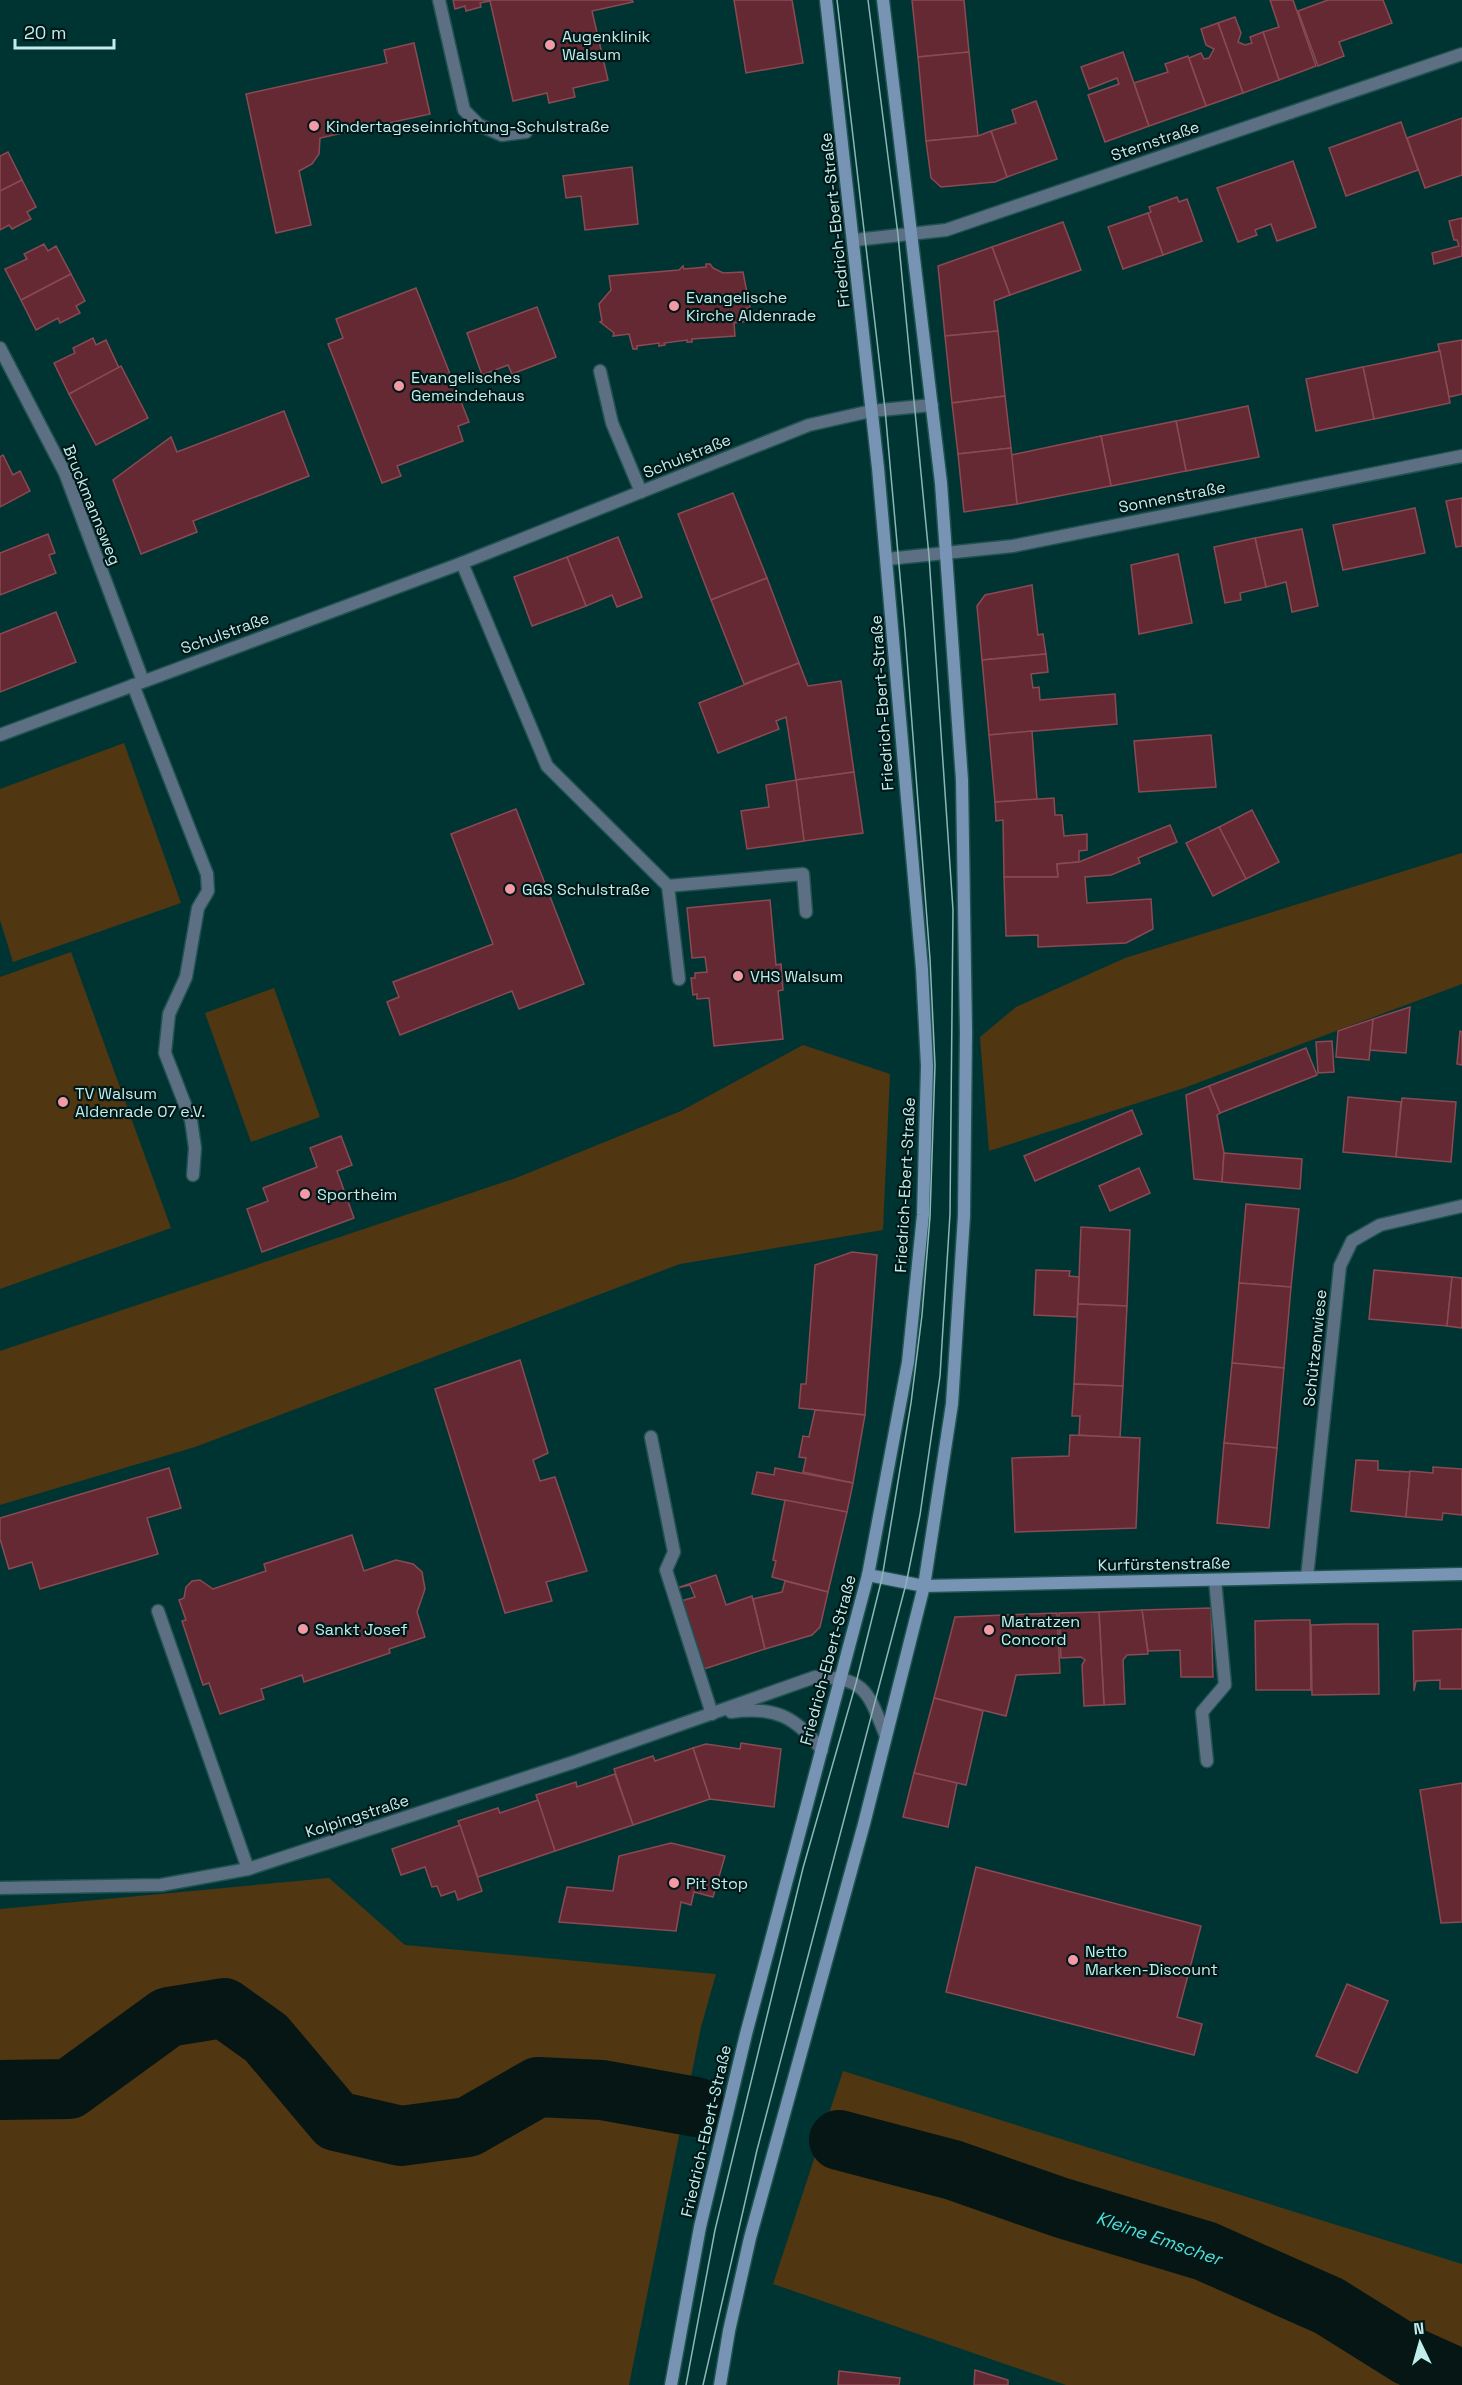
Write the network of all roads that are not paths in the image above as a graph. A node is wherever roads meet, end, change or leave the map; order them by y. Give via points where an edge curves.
1 (439, 0) edge
2 (826, 0) edge
3 (883, 0) edge
4 (1462, 54) edge
5 (526, 132) dead end
6 (913, 233) junction
7 (855, 240) junction
8 (0, 348) edge
9 (600, 371) dead end
10 (932, 405) junction
11 (872, 411) junction
12 (1462, 456) edge
13 (641, 492) junction
14 (946, 554) junction
15 (887, 559) junction
16 (462, 563) junction
17 (138, 683) junction
18 (0, 735) edge
19 (668, 886) junction
20 (806, 912) dead end
21 (679, 979) dead end
22 (193, 1175) dead end
23 (1462, 1206) edge
24 (651, 1437) dead end
25 (1462, 1574) edge
26 (868, 1575) junction
27 (1308, 1577) junction
28 (1215, 1580) junction
29 (924, 1586) junction
30 (158, 1611) dead end
31 (841, 1677) junction
32 (712, 1714) junction
33 (885, 1734) junction
34 (822, 1750) junction
35 (1207, 1761) dead end
36 (248, 1869) junction
37 (0, 1888) edge
38 (671, 2385) edge
39 (720, 2385) edge

1 - 5 street via 464,110 479,125 502,135
2 - 7 main road, Friedrich-Ebert-Straße
3 - 6 main road
4 - 6 street, Sternstraße via 946,230
6 - 7 street, Sternstraße
6 - 10 main road
7 - 11 main road, Friedrich-Ebert-Straße
8 - 17 street, Bruckmannsweg via 65,474
9 - 13 street via 612,423
10 - 11 street, Schulstraße
10 - 14 main road
11 - 13 street, Schulstraße via 809,425
11 - 15 main road, Friedrich-Ebert-Straße
12 - 14 street, Sonnenstraße via 1013,546
13 - 16 street, Schulstraße
14 - 15 street, Sonnenstraße
14 - 29 main road via 962,780 964,1216 952,1404
15 - 26 main road, Friedrich-Ebert-Straße via 927,1066 924,1215 908,1362
16 - 17 street, Schulstraße
16 - 19 street via 547,766
17 - 18 street, Schulstraße
17 - 22 street, Bruckmannsweg via 207,874 208,891 198,908 186,977 169,1014 165,1053 191,1120
19 - 20 street via 803,874
19 - 21 street
23 - 27 street, Schützenwiese via 1380,1225 1352,1241 1340,1266
24 - 32 street via 674,1552 666,1570
25 - 27 main road, Kurfürstenstraße
26 - 29 main road, Kurfürstenstraße
26 - 31 main road, Friedrich-Ebert-Straße
27 - 28 main road, Kurfürstenstraße
28 - 29 main road, Kurfürstenstraße
28 - 35 street via 1225,1684 1202,1713
29 - 33 main road
30 - 36 street
31 - 32 street, Kolpingstraße via 815,1677
31 - 33 street via 856,1683 867,1694
31 - 34 main road, Friedrich-Ebert-Straße
32 - 34 street, Kolpingstraße via 755,1709 784,1715 805,1729
32 - 36 street, Kolpingstraße
33 - 39 main road via 864,1824 750,2238
34 - 38 main road, Friedrich-Ebert-Straße via 746,2034 700,2227
36 - 37 street, Kolpingstraße via 161,1885

